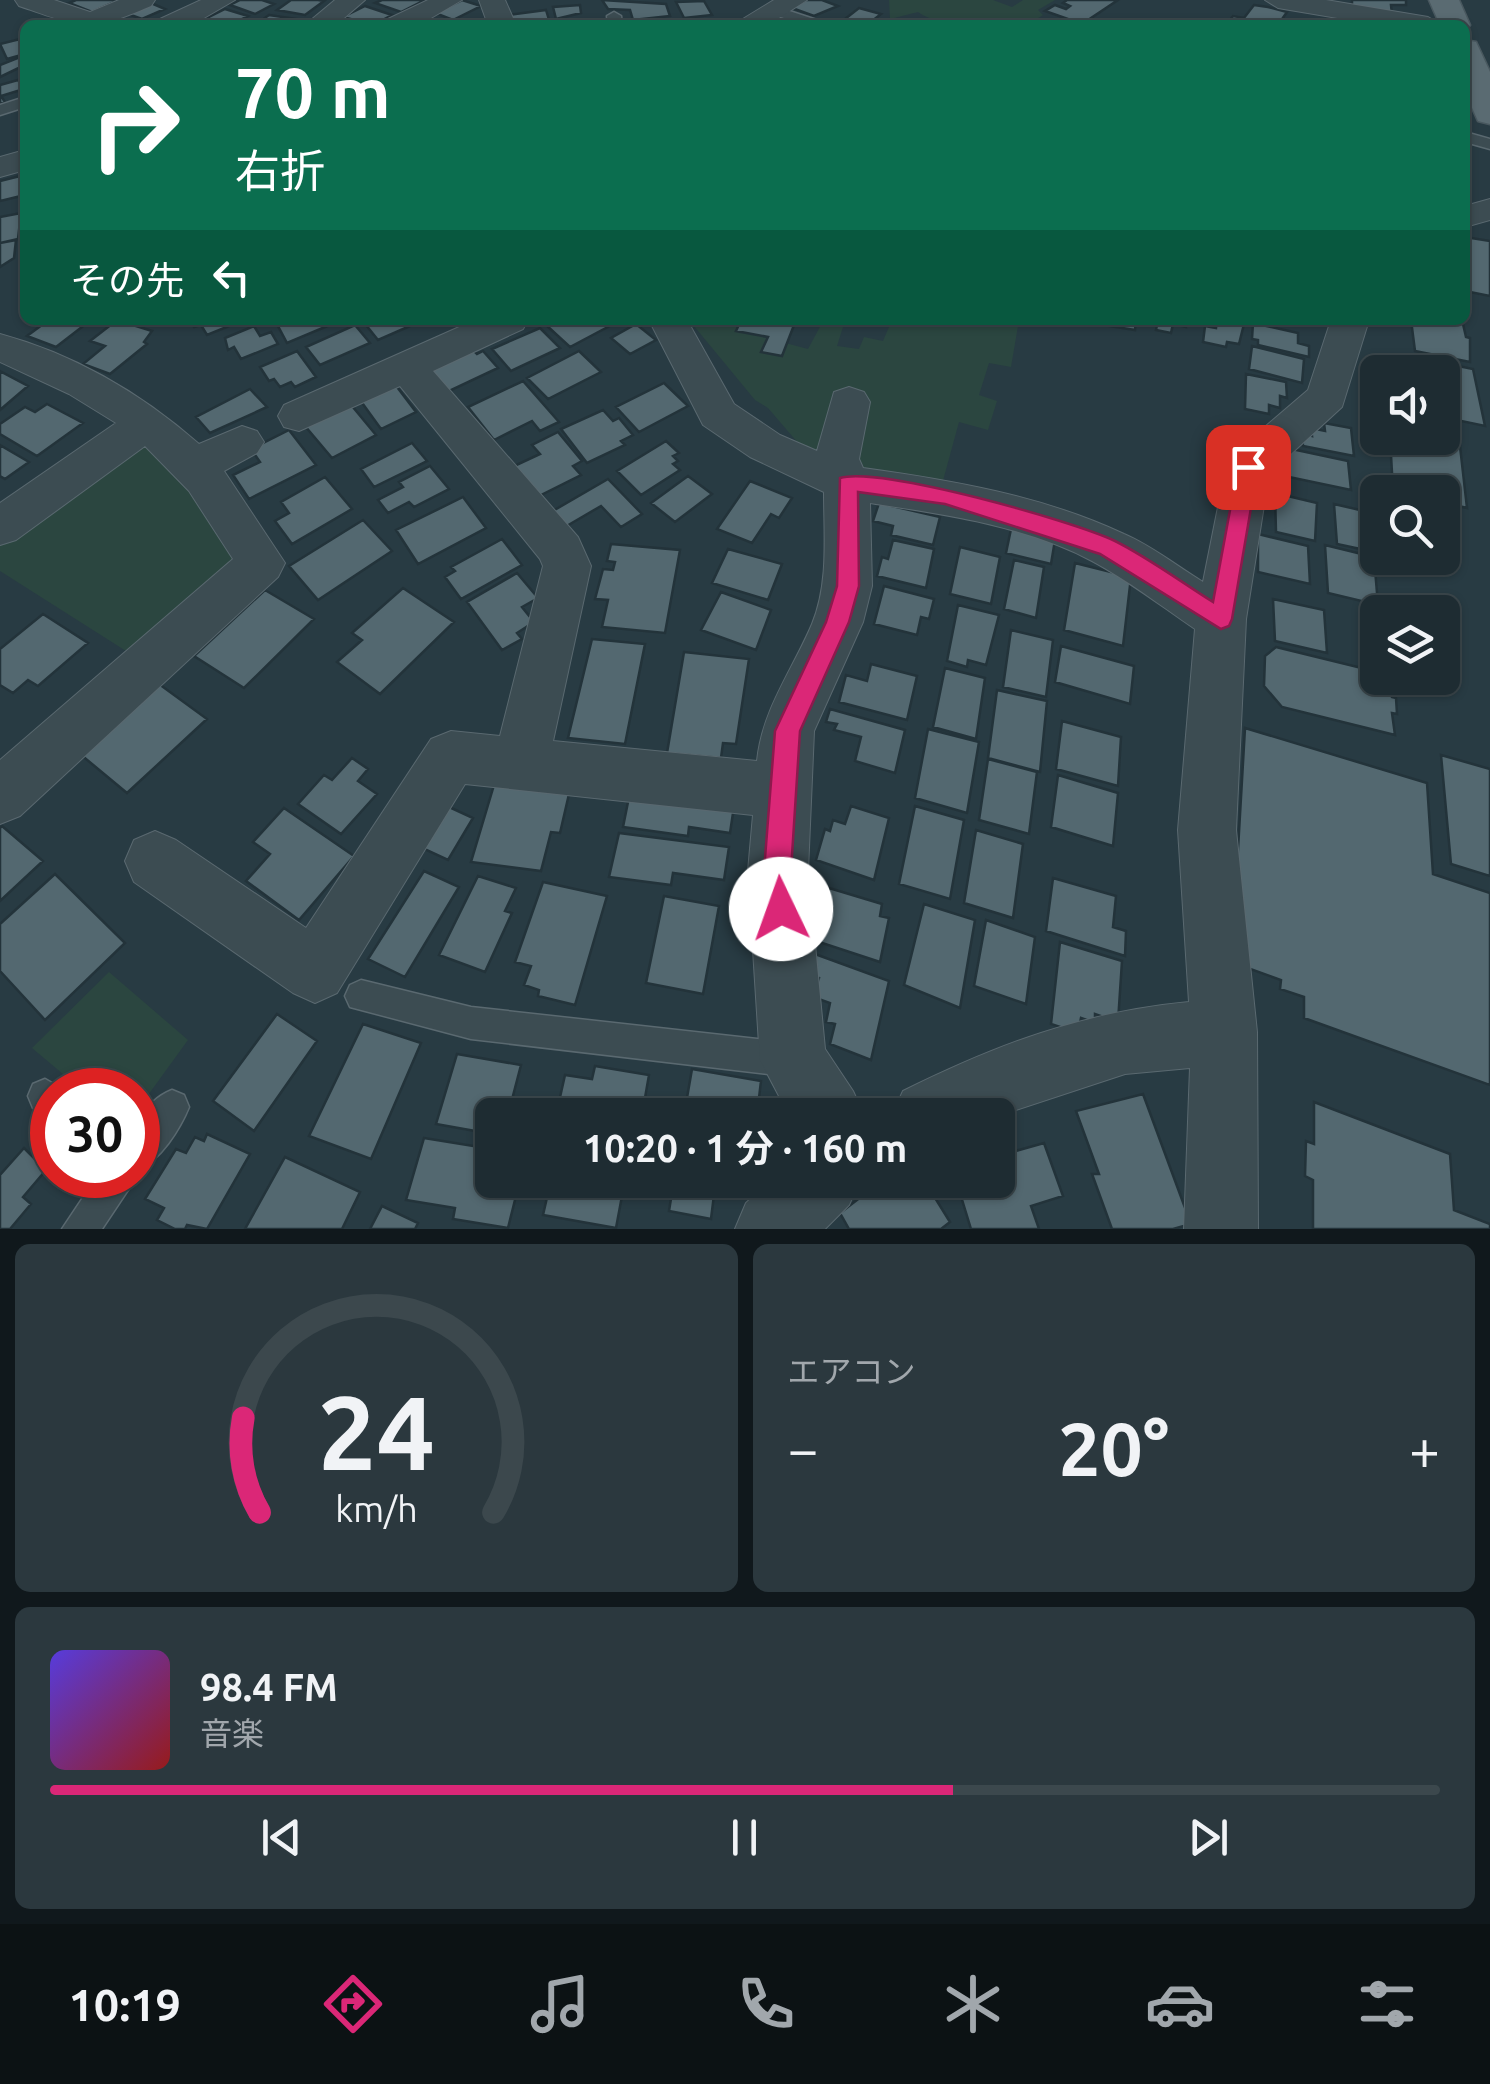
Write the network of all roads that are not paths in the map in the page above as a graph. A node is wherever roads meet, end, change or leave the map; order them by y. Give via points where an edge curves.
1 (28, 0) edge
2 (142, 0) edge
3 (222, 0) edge
4 (352, 0) edge
5 (450, 0) edge
6 (1278, 0) edge
7 (784, 5) edge
8 (85, 20) edge
9 (99, 20) edge
10 (180, 20) edge
11 (326, 20) edge
12 (408, 20) edge
13 (757, 20) edge
14 (810, 20) edge
15 (1398, 20) edge
16 (1470, 62) edge
17 (1490, 114) edge
18 (498, 325) edge
19 (671, 325) edge
20 (1349, 325) edge
21 (0, 347) edge
22 (407, 366) junction
23 (849, 402) dead end
24 (299, 416) dead end
25 (146, 424) junction
26 (242, 442) dead end
27 (192, 467) junction
28 (848, 483) junction
29 (0, 527) edge
30 (1221, 619) junction
31 (520, 765) junction
32 (783, 791) junction
33 (0, 798) edge
34 (154, 861) dead end
35 (362, 996) dead end
36 (1224, 1032) junction
37 (793, 1060) junction
38 (818, 1098) edge
39 (961, 1098) edge
40 (172, 1107) dead end
41 (160, 1123) edge
42 (103, 1198) edge
43 (805, 1198) edge
44 (80, 1229) edge
45 (772, 1229) edge
46 (1221, 1229) edge

1 - 8 street
2 - 9 street
3 - 10 street
4 - 11 street
5 - 12 street
6 - 15 street
7 - 13 street
7 - 14 lane
16 - 17 main road
18 - 22 street
19 - 28 street via 718,414 765,446
20 - 30 street via 1327,397 1248,467
21 - 25 street via 46,362
22 - 24 street
22 - 31 street via 561,550 567,566
23 - 28 street via 837,459
25 - 27 street
25 - 29 street
26 - 27 street
27 - 33 street via 260,563
28 - 30 street via 945,496 1073,534 1108,548
28 - 32 street via 848,586 788,731
30 - 36 street via 1206,830
31 - 32 street
31 - 34 street via 451,758 315,971
32 - 37 street via 778,871
35 - 37 lane via 471,1023
36 - 39 street via 1125,1041 1001,1078
36 - 46 street
37 - 38 street
40 - 41 lane
42 - 44 lane
43 - 45 street

